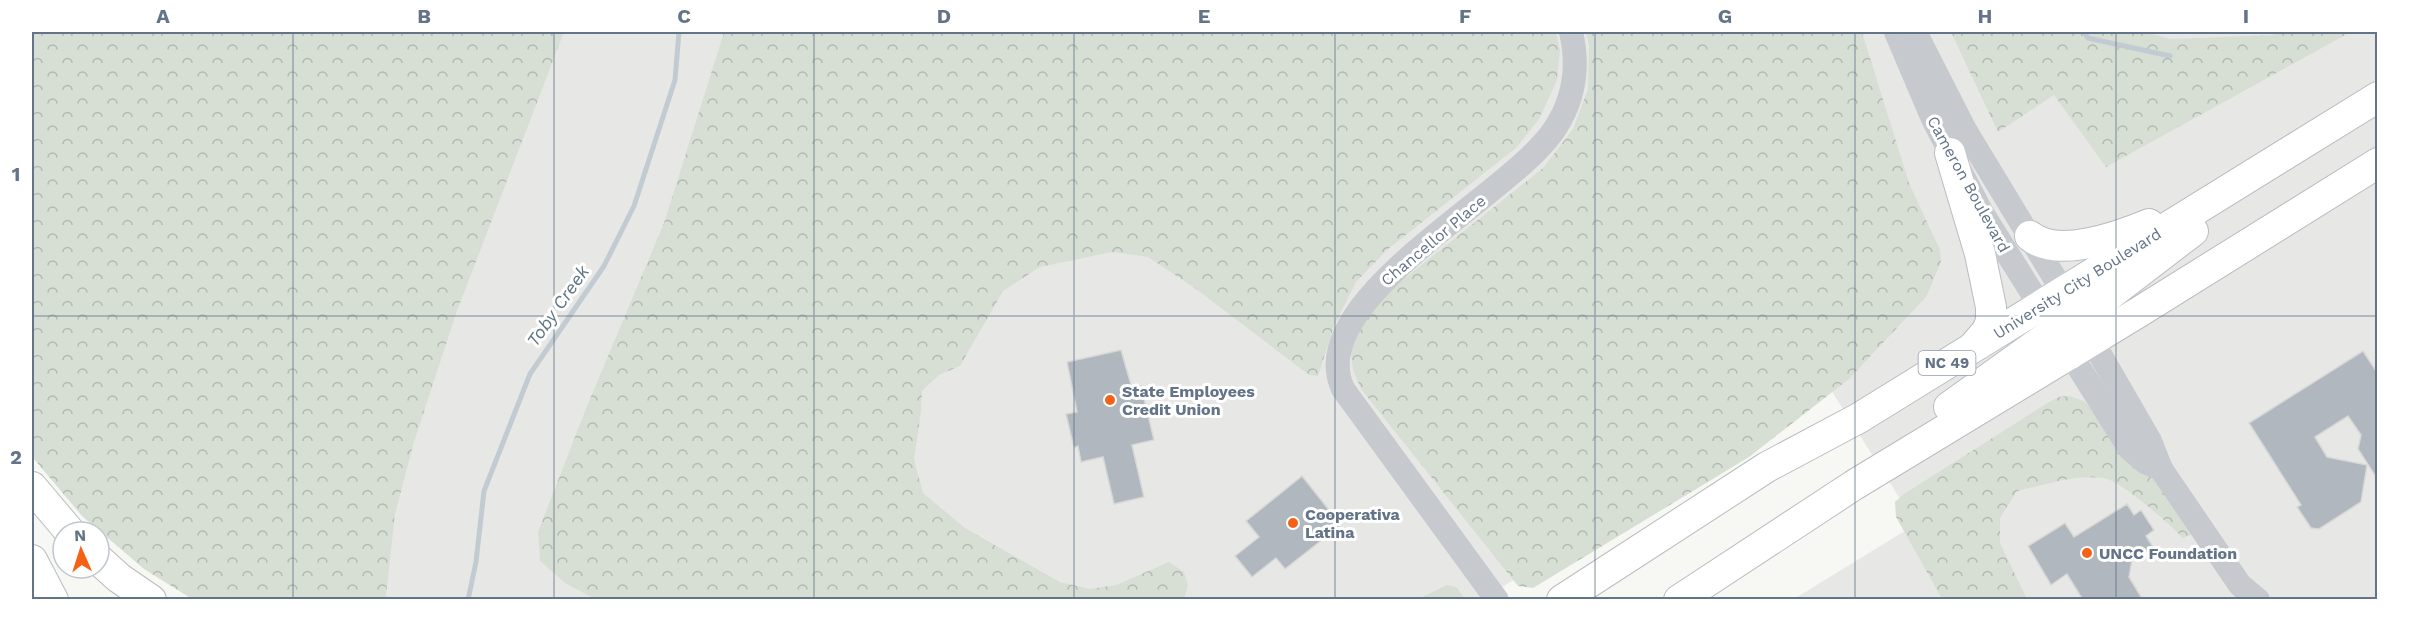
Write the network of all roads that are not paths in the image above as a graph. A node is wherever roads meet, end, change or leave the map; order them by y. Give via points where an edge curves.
1 (1570, 32) edge
2 (1896, 32) edge
3 (1915, 32) edge
4 (2378, 97) edge
5 (2319, 134) junction
6 (1950, 153) junction
7 (2378, 163) edge
8 (2223, 192) junction
9 (2030, 236) junction
10 (2051, 298) junction
11 (2074, 336) junction
12 (1973, 347) junction
13 (32, 487) edge
14 (60, 520) edge
15 (32, 560) edge
16 (111, 571) edge
17 (53, 600) edge
18 (151, 600) edge
19 (1497, 600) edge
20 (1562, 600) edge
21 (1678, 600) edge
22 (2258, 600) edge

1 - 19 street, Chancellor Place via 1574,85 1548,140 1378,286 1348,329 1338,356 1337,375 1347,396
2 - 6 street, Cameron Boulevard
3 - 9 street, Cameron Boulevard via 1965,130
4 - 5 main road, University City Boulevard / NC 49
5 - 8 main road, University City Boulevard / NC 49
5 - 11 main road
6 - 10 street, Cameron Boulevard via 1982,213
6 - 12 main road, NC 49 via 1991,307 1987,331
7 - 11 main road
8 - 9 main road via 2097,241 2051,245
8 - 10 main road, University City Boulevard / NC 49
9 - 10 street, Cameron Boulevard
10 - 11 main road via 2066,301 2061,325
10 - 12 main road, University City Boulevard / NC 49
11 - 21 main road via 1893,447 1854,485
11 - 22 street via 2150,441 2161,469 2240,585
12 - 20 main road, University City Boulevard / NC 49 via 1859,418 1767,467
13 - 14 main road
15 - 17 main road
16 - 18 main road

